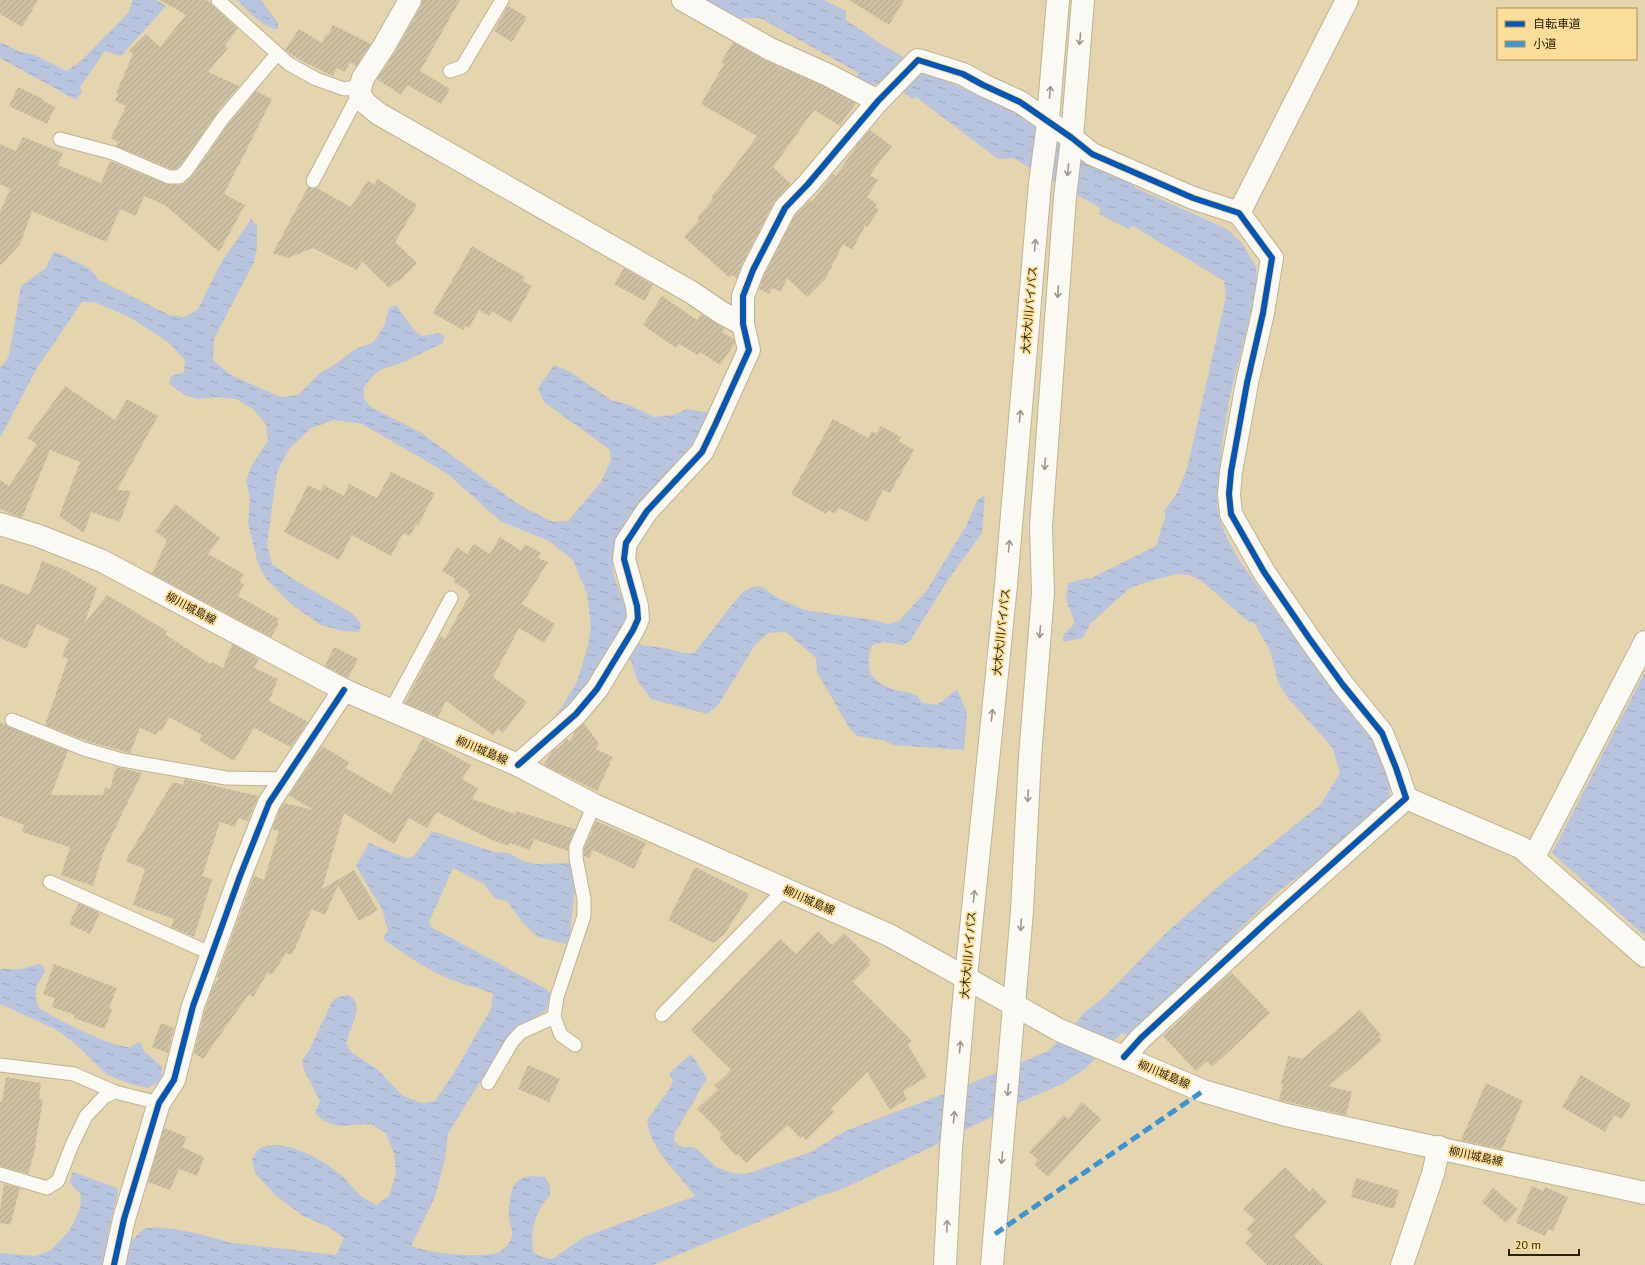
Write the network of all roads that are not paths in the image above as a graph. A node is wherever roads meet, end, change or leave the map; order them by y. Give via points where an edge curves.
1 (218, 0) edge
2 (410, 0) edge
3 (502, 0) edge
4 (683, 0) edge
5 (1058, 0) edge
6 (1083, 0) edge
7 (1347, 0) edge
8 (277, 54) junction
9 (450, 72) dead end
10 (361, 92) junction
11 (882, 97) junction
12 (1048, 126) junction
13 (60, 139) dead end
14 (1072, 140) junction
15 (313, 181) dead end
16 (1239, 213) junction
17 (743, 324) junction
18 (0, 524) edge
19 (451, 598) dead end
20 (1645, 642) edge
21 (344, 690) junction
22 (391, 710) junction
23 (12, 720) dead end
24 (518, 766) junction
25 (286, 779) junction
26 (1406, 798) junction
27 (594, 805) junction
28 (1534, 857) junction
29 (50, 882) dead end
30 (785, 889) junction
31 (212, 954) junction
32 (1645, 956) edge
33 (966, 977) junction
34 (1015, 1006) junction
35 (662, 1015) dead end
36 (554, 1017) junction
37 (575, 1045) dead end
38 (1118, 1054) junction
39 (0, 1065) edge
40 (488, 1083) dead end
41 (115, 1092) junction
42 (159, 1103) junction
43 (1439, 1148) junction
44 (0, 1174) edge
45 (1645, 1193) edge
46 (114, 1265) edge
47 (944, 1265) edge
48 (992, 1265) edge
49 (1402, 1265) edge

1 - 8 lane
2 - 10 main road via 363,78
3 - 9 lane via 462,67
4 - 11 main road via 770,49
12 -> 5 main road, 大木大川バイパス
6 -> 14 main road
7 - 16 main road
8 - 10 lane via 288,64 316,79 344,90
8 - 13 lane via 223,118 186,171 179,177 169,177 113,153
10 - 15 lane
10 - 17 main road via 364,102 379,114
11 - 12 main road via 918,60 963,74 1020,102
11 - 17 main road via 785,208 753,270 743,296
12 - 14 main road
33 -> 12 main road, 大木大川バイパス via 1006,585 1040,183
14 - 16 main road via 1092,154 1193,198
14 -> 34 main road via 1065,197 1041,526 1043,593
16 - 26 main road via 1272,258 1231,472 1231,514 1264,572 1309,638 1382,733
17 - 24 main road via 749,350 702,452 647,511 626,543 624,559 637,606 638,619 633,630 597,689 576,714
18 - 21 main road, 柳川城島線 via 39,536 102,561
19 - 22 lane
20 - 28 main road
21 - 22 main road, 柳川城島線
21 - 25 main road
22 - 24 main road, 柳川城島線
23 - 25 lane via 84,749 122,760 226,778
24 - 27 main road, 柳川城島線
25 - 31 main road via 270,802
26 - 28 main road via 1522,848
26 - 38 main road via 1141,1038
27 - 30 main road, 柳川城島線
27 - 36 lane via 576,847 584,916 557,997
28 - 32 main road
29 - 31 lane
30 - 33 main road, 柳川城島線 via 889,935
30 - 35 lane
31 - 42 main road via 193,1006 174,1080
33 - 34 main road, 柳川城島線
47 -> 33 main road, 大木大川バイパス
34 - 38 main road, 柳川城島線 via 1059,1030
34 -> 48 main road
36 - 37 lane via 561,1035
36 - 40 lane via 521,1032 512,1042
38 - 43 main road, 柳川城島線 via 1203,1091 1286,1115
39 - 41 lane via 74,1074
41 - 42 lane
41 - 44 lane via 104,1097 86,1116 58,1181 47,1188
42 - 46 main road via 124,1219
43 - 45 main road, 柳川城島線
43 - 49 main road via 1433,1174

